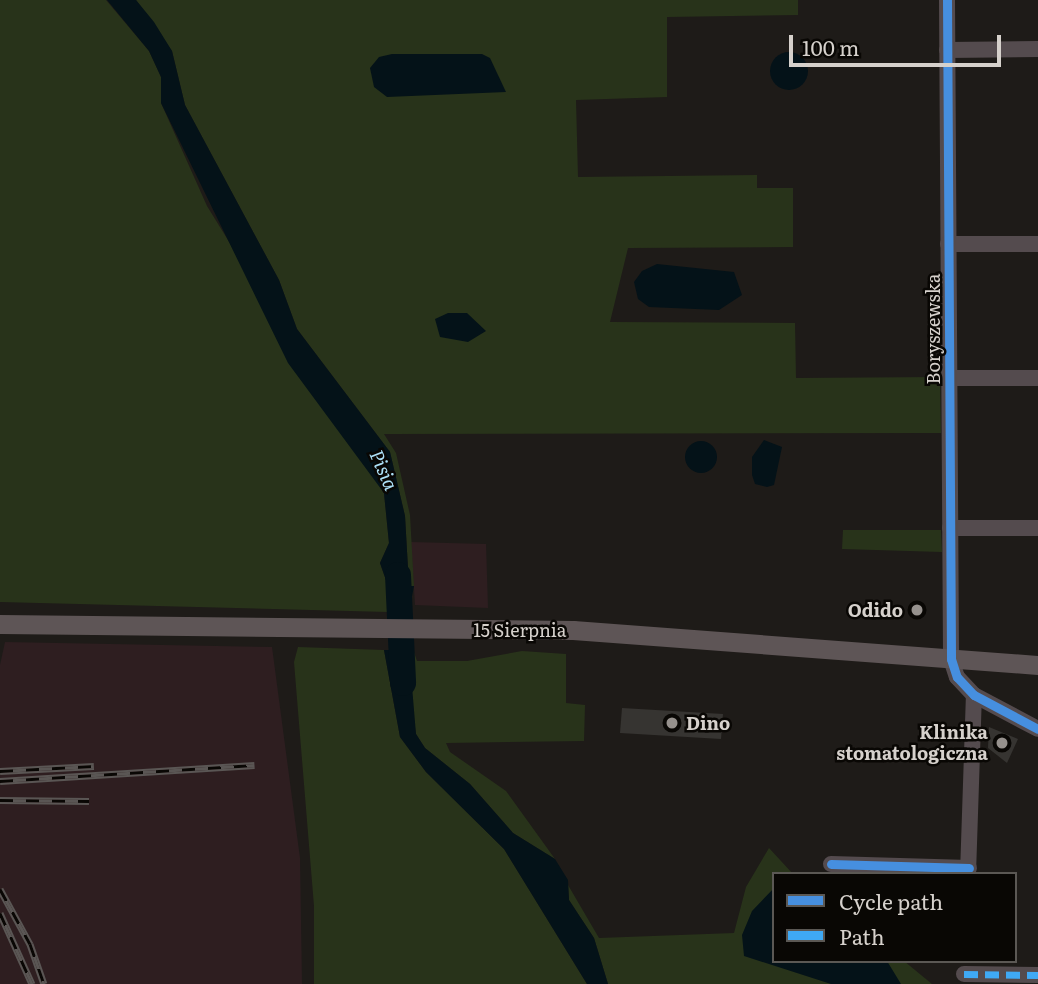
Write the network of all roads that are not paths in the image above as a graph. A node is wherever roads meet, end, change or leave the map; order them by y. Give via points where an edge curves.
1 (947, 0) edge
2 (1038, 49) edge
3 (947, 50) junction
4 (948, 244) junction
5 (1038, 244) edge
6 (949, 378) junction
7 (1038, 379) edge
8 (950, 528) junction
9 (1038, 528) edge
10 (0, 624) edge
11 (951, 659) junction
12 (1038, 665) edge
13 (974, 695) junction
14 (1038, 729) edge
15 (831, 864) dead end
16 (969, 871) edge
17 (964, 973) edge
18 (1038, 975) edge

1 - 3 street, Boryszewska
2 - 3 street
3 - 4 street, Boryszewska
4 - 5 street
4 - 6 street, Boryszewska
6 - 7 street
6 - 8 street, Boryszewska
8 - 9 street
8 - 11 street, Boryszewska
10 - 11 main road, 15 Sierpnia via 573,630
11 - 12 main road, 15 Sierpnia
11 - 13 street via 957,677
13 - 14 street
13 - 16 street
15 - 16 street
17 - 18 street

